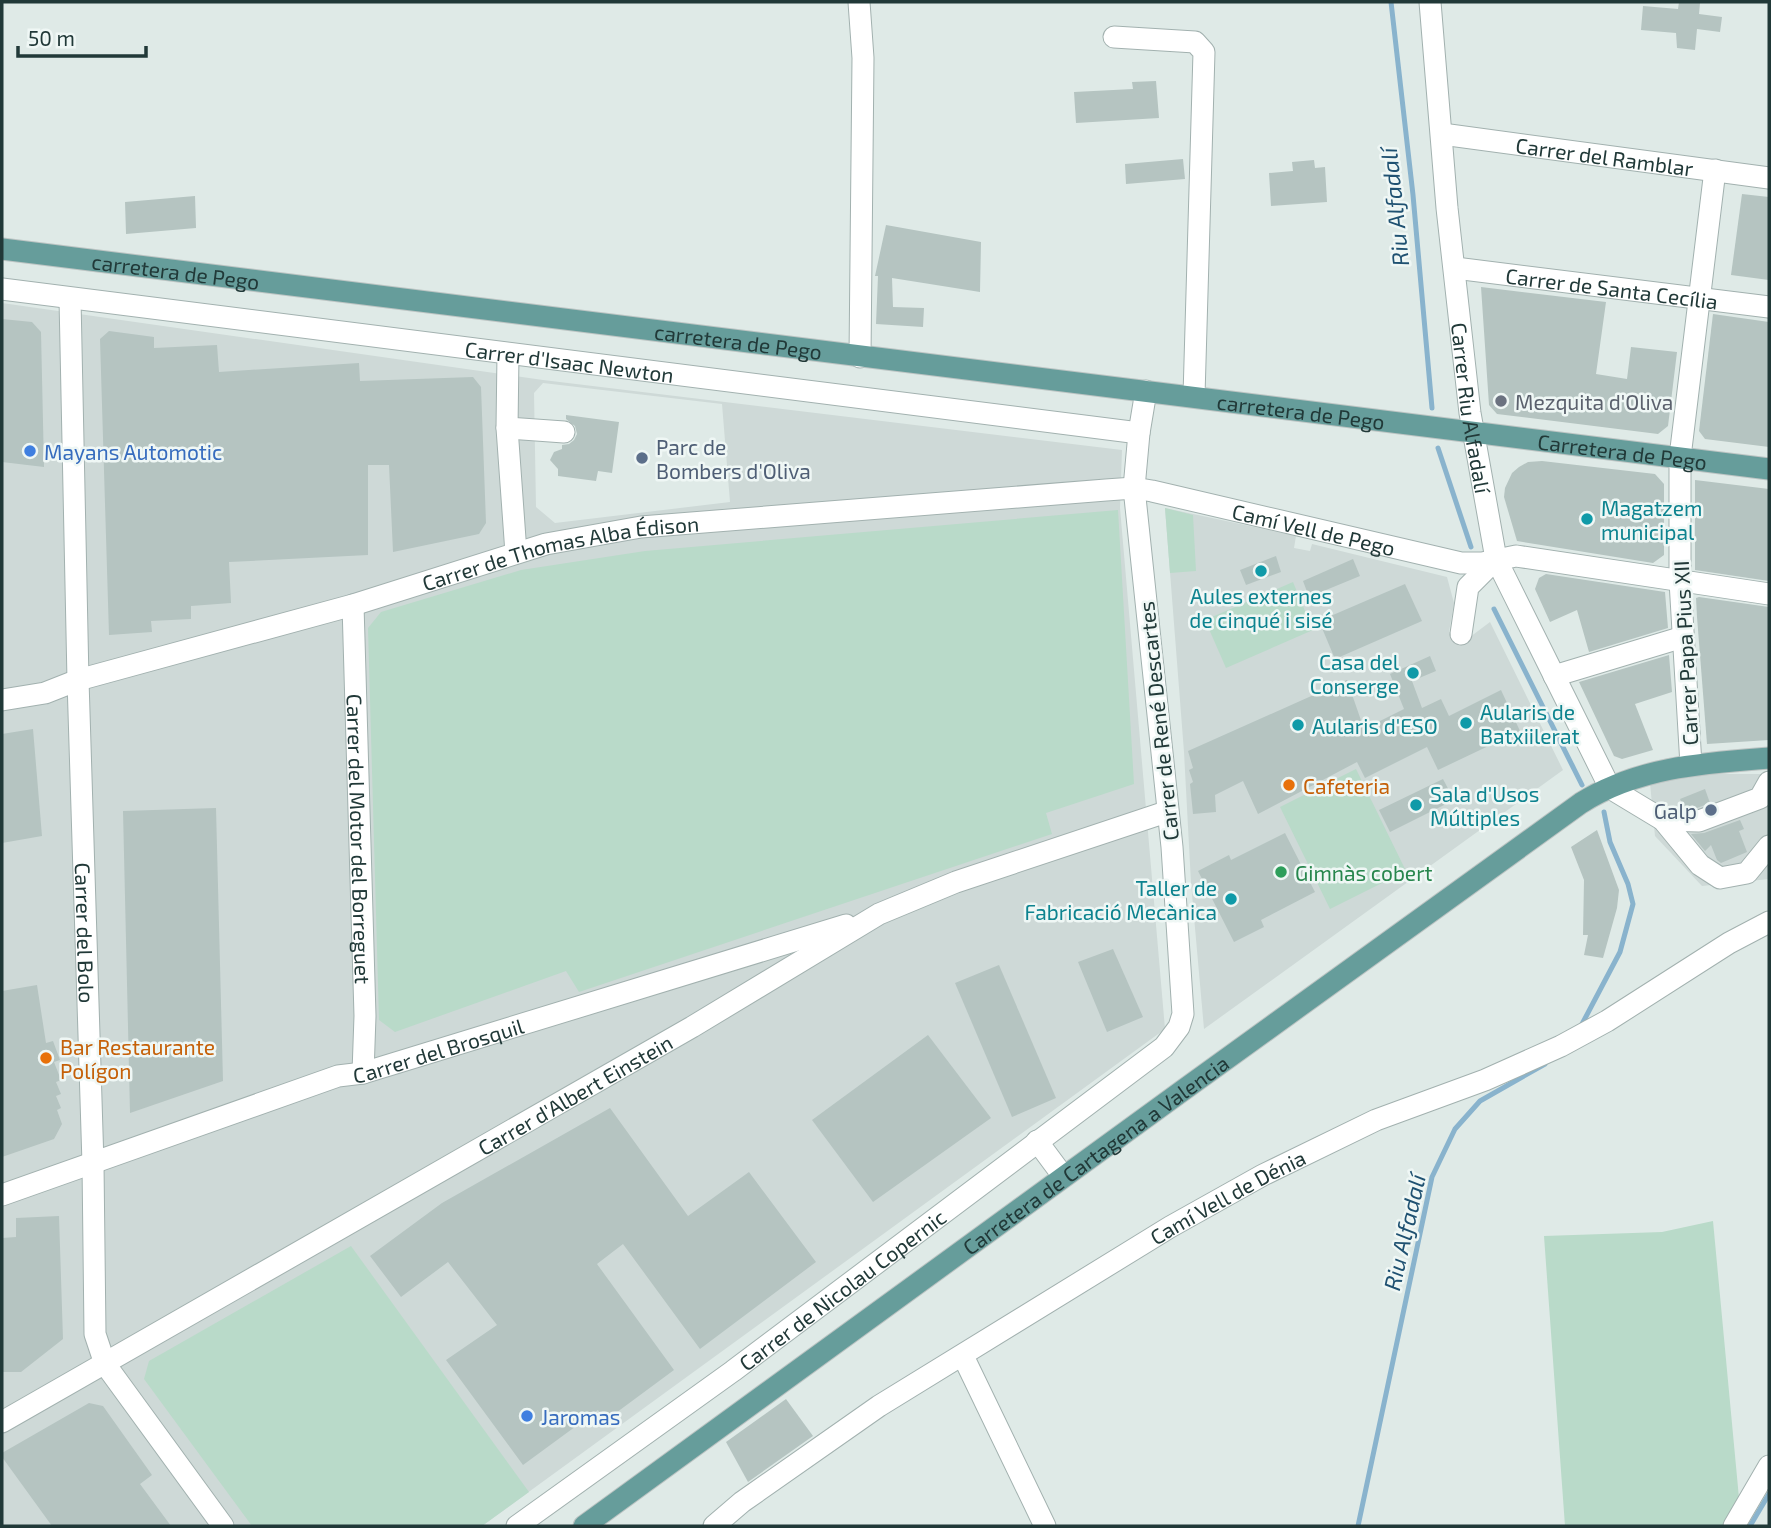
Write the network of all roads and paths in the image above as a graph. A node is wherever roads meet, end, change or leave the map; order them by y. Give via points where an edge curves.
1 (859, 2) edge
2 (1430, 2) edge
3 (1114, 37) dead end
4 (1442, 134) junction
5 (1715, 170) junction
6 (1769, 178) edge
7 (2, 249) edge
8 (1455, 268) junction
9 (2, 289) edge
10 (1699, 298) junction
11 (70, 299) junction
12 (1769, 307) edge
13 (508, 354) junction
14 (860, 357) junction
15 (1146, 391) junction
16 (1194, 396) junction
17 (507, 428) junction
18 (1474, 431) junction
19 (564, 432) dead end
20 (1139, 433) junction
21 (1680, 457) junction
22 (1769, 469) edge
23 (1134, 488) junction
24 (516, 553) junction
25 (1496, 559) junction
26 (1680, 581) junction
27 (1769, 594) edge
28 (353, 605) junction
29 (1461, 634) dead end
30 (1684, 637) junction
31 (1554, 676) junction
32 (78, 680) junction
33 (2, 700) edge
34 (1769, 758) edge
35 (1691, 765) junction
36 (1767, 786) edge
37 (1610, 788) junction
38 (1769, 811) edge
39 (1166, 812) junction
40 (1663, 820) junction
41 (1769, 846) edge
42 (879, 914) junction
43 (1769, 922) edge
44 (1164, 1047) joint
45 (363, 1073) junction
46 (1037, 1141) junction
47 (93, 1164) junction
48 (1063, 1176) junction
49 (2, 1195) edge
50 (962, 1356) junction
51 (105, 1364) junction
52 (2, 1422) edge
53 (1769, 1466) edge
54 (223, 1526) edge
55 (517, 1526) edge
56 (584, 1526) edge
57 (714, 1526) edge
58 (1045, 1526) edge
59 (1734, 1526) edge

1 - 14 street via 863,58
2 - 4 street, Carrer Riu Alfadalí
3 - 16 street via 1195,42 1204,52
4 - 5 street, Carrer del Ramblar
4 - 8 street, Carrer Riu Alfadalí
5 - 6 street, Carrer del Ramblar
5 - 10 street, Carrer Papa Pius XII
7 - 14 main road, carretera de Pego
8 - 10 street, Carrer de Santa Cecília
8 - 18 street, Carrer Riu Alfadalí
9 - 11 street, Carrer d'Isaac Newton
10 - 12 street, Carrer de Santa Cecília
10 - 21 street, Carrer Papa Pius XII
11 - 13 street, Carrer d'Isaac Newton
11 - 32 street, Carrer del Bolo
13 - 17 street
13 - 20 street, Carrer d'Isaac Newton
14 - 15 main road, carretera de Pego
15 - 16 main road, carretera de Pego
15 - 20 street, Carrer de René Descartes
16 - 18 main road, carretera de Pego
17 - 19 street
17 - 24 street
18 - 21 main road, Carretera de Pego
18 - 25 street, Carrer Riu Alfadalí
20 - 23 street, Carrer de René Descartes
21 - 22 main road, Carretera de Pego
21 - 26 street, Carrer Papa Pius XII
23 - 24 street, Carrer de Thomas Alba Édison via 640,527
23 - 25 street, Camí Vell de Pego via 1461,563
23 - 39 street, Carrer de René Descartes
24 - 28 street, Carrer de Thomas Alba Édison
25 - 26 street, Camí Vell de Pego via 1516,556
25 - 29 street via 1459,589
25 - 31 street, Carrer Riu Alfadalí
26 - 27 street, Camí Vell de Pego
26 - 30 street, Carrer Papa Pius XII
28 - 32 street, Carrer de Thomas Alba Édison
28 - 45 street, Carrer del Motor del Borreguet
30 - 31 street
30 - 35 street, Carrer Papa Pius XII
31 - 37 street, Carrer Riu Alfadalí
32 - 33 street, Carrer de Thomas Alba Édison via 45,693
32 - 47 street, Carrer del Bolo
34 - 35 main road, Carretera de Cartagena a Valencia
35 - 37 main road, Carretera de Cartagena a Valencia
36 - 38 street
36 - 40 street via 1760,798 1699,821
37 - 40 street
37 - 48 main road, Carretera de Cartagena a Valencia via 1496,863
39 - 42 street, Carrer d'Albert Einstein via 956,882
39 - 44 street, Carrer de René Descartes via 1183,1014
40 - 41 street via 1700,865 1720,878 1747,873
42 - 45 street, Carrer del Brosquil
42 - 51 street, Carrer d'Albert Einstein via 692,1027
43 - 50 street, Camí Vell de Dénia via 1561,1046 1376,1120 1252,1182 1170,1227
44 - 46 street, Carrer de Nicolau Copernic
45 - 47 street, Carrer del Brosquil via 338,1076
46 - 48 street
46 - 55 street, Carrer de Nicolau Copernic via 733,1371
47 - 49 street, Carrer del Brosquil
47 - 51 street, Carrer del Bolo via 95,1334
48 - 56 main road, Carretera de Cartagena a Valencia
50 - 57 street, Camí Vell de Dénia via 878,1406
50 - 58 street
51 - 52 street, Carrer d'Albert Einstein
51 - 54 street, Carrer del Bolo
53 - 59 street

